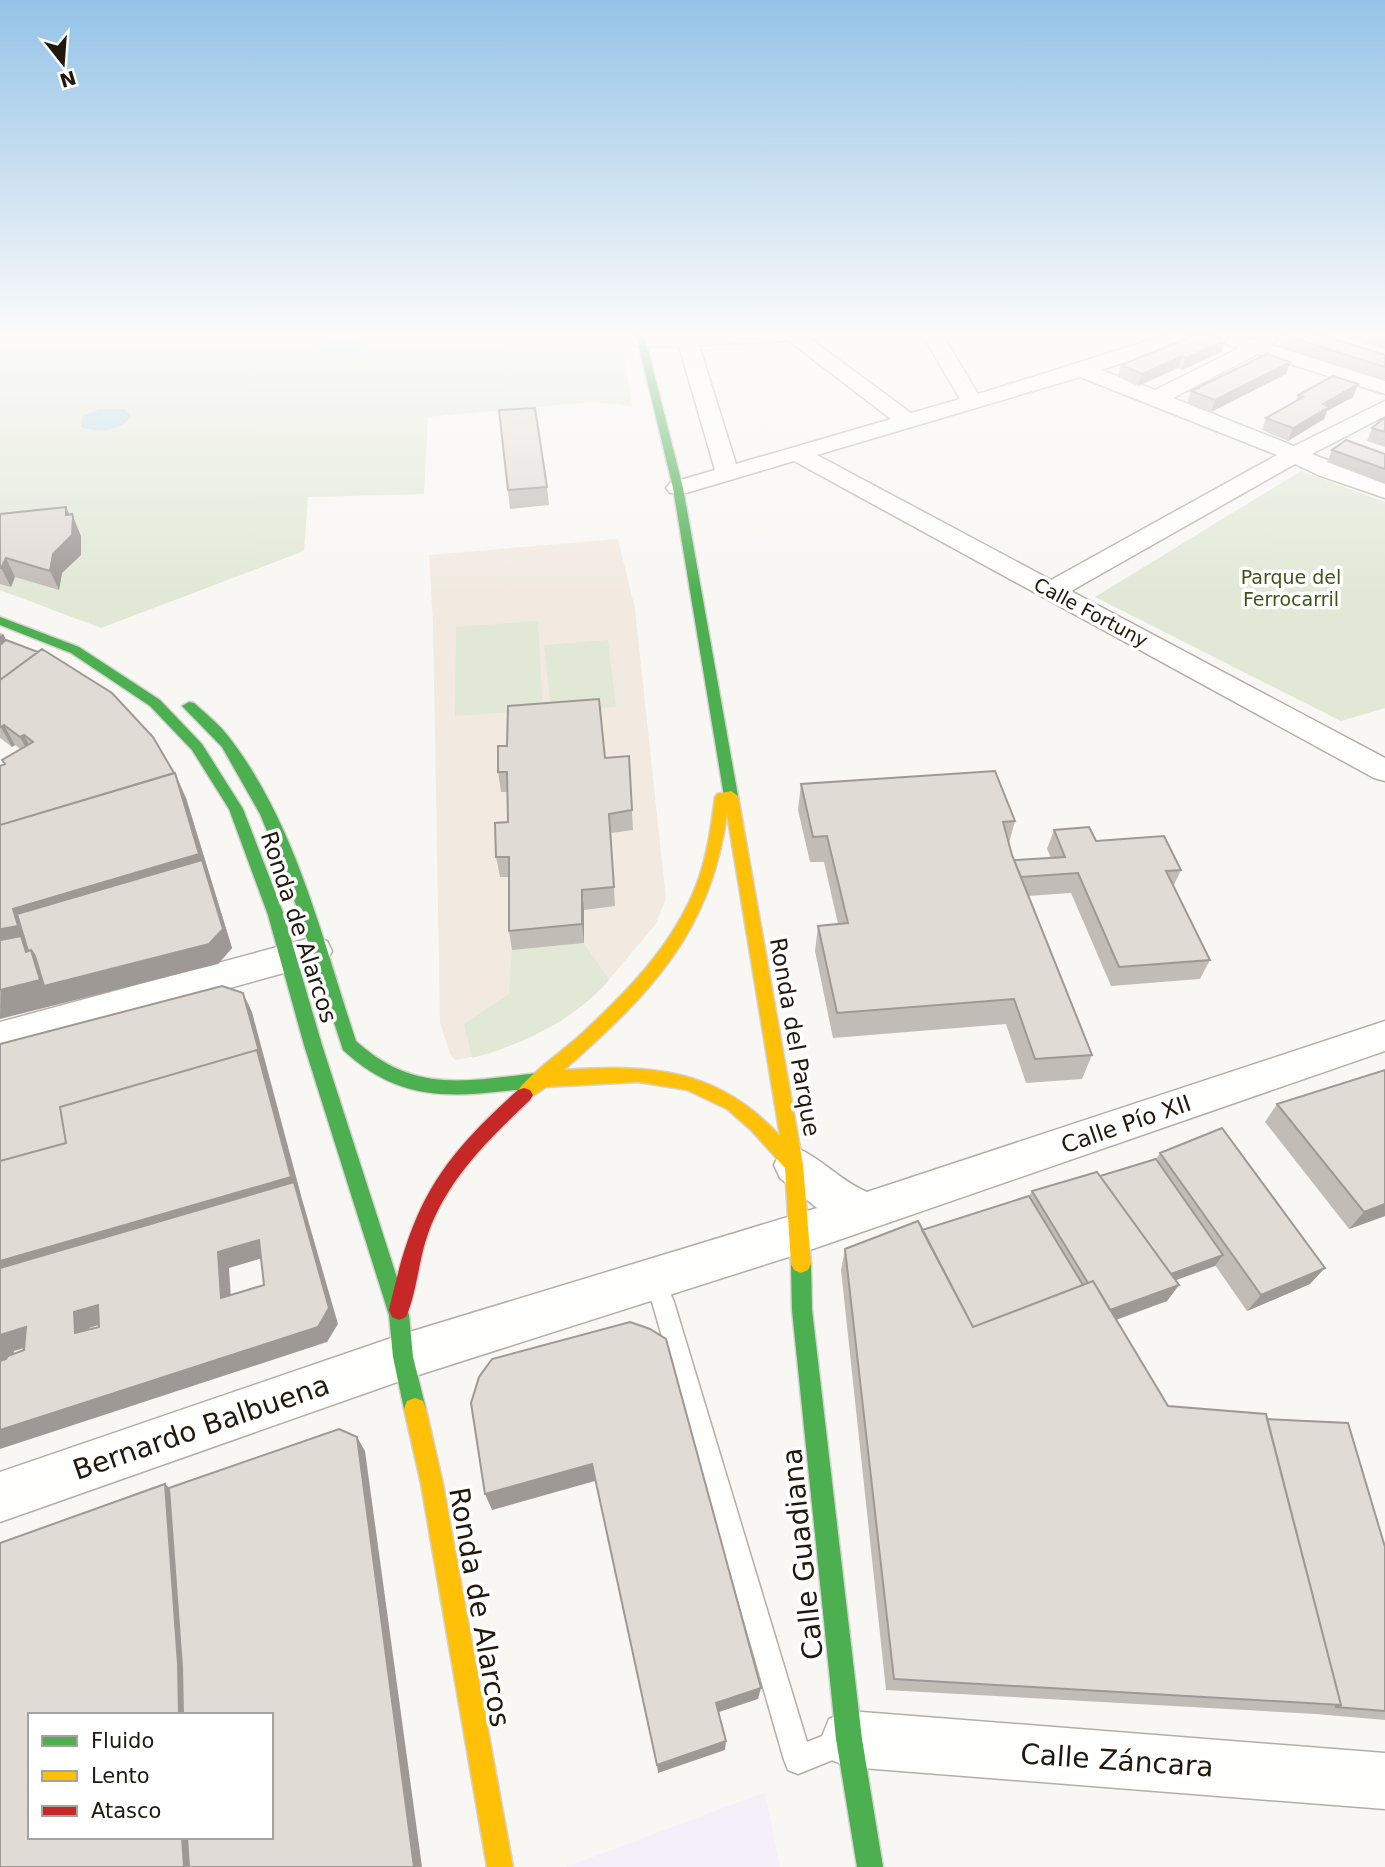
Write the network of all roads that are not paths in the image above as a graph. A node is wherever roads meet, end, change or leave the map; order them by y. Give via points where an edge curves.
1 (662, 421) edge
2 (712, 421) edge
3 (907, 421) edge
4 (1216, 421) edge
5 (1364, 421) edge
6 (796, 453) junction
7 (1293, 454) junction
8 (728, 474) junction
9 (678, 488) junction
10 (1385, 491) edge
11 (1051, 591) junction
12 (0, 621) edge
13 (55, 625) dead end
14 (80, 635) dead end
15 (181, 698) dead end
16 (726, 760) junction
17 (1385, 771) edge
18 (302, 955) junction
19 (1385, 1036) edge
20 (0, 1037) edge
21 (349, 1045) joint
22 (541, 1080) junction
23 (794, 1165) junction
24 (867, 1211) junction
25 (801, 1233) junction
26 (649, 1280) junction
27 (401, 1336) junction
28 (0, 1497) edge
29 (849, 1739) junction
30 (1385, 1782) edge
31 (500, 1867) edge
32 (870, 1867) edge

1 - 9 highway, Ronda del Parque
2 - 8 street
3 - 6 street
4 - 7 street
5 - 7 street
6 - 8 street
6 - 11 street, Calle Fortuny
7 - 10 street
7 - 11 street
8 - 9 street
9 - 16 highway, Ronda del Parque
11 - 17 street, Calle Fortuny
12 - 18 highway, Ronda de Alarcos via 99,663 155,703 197,747 236,809 276,915
13 - 14 highway
15 - 18 highway, Ronda de Alarcos via 226,742 260,800 288,867
16 - 22 highway, Ronda del Parque via 719,827 700,895 647,975
16 - 23 highway, Ronda del Parque
18 - 20 street
18 - 21 highway, Ronda de Alarcos
18 - 27 highway, Ronda de Alarcos
19 - 24 street, Calle Pío XII
21 - 22 highway, Ronda del Parque via 363,1062 410,1084 442,1087
22 - 23 highway, Ronda del Parque via 633,1075 683,1082 721,1096 752,1117
22 - 27 highway, Ronda del Parque via 472,1143 426,1211 410,1254
23 - 24 street via 839,1200
23 - 25 highway, Calle Guadiana
24 - 25 street, Calle Pío XII
25 - 26 street, Calle Pío XII
25 - 29 highway, Calle Guadiana via 802,1310
26 - 27 street, Bernardo Balbuena
26 - 29 lane via 663,1302 798,1760
27 - 28 street, Bernardo Balbuena
27 - 31 highway, Ronda de Alarcos
29 - 30 street, Calle Záncara
29 - 32 highway, Calle Guadiana

